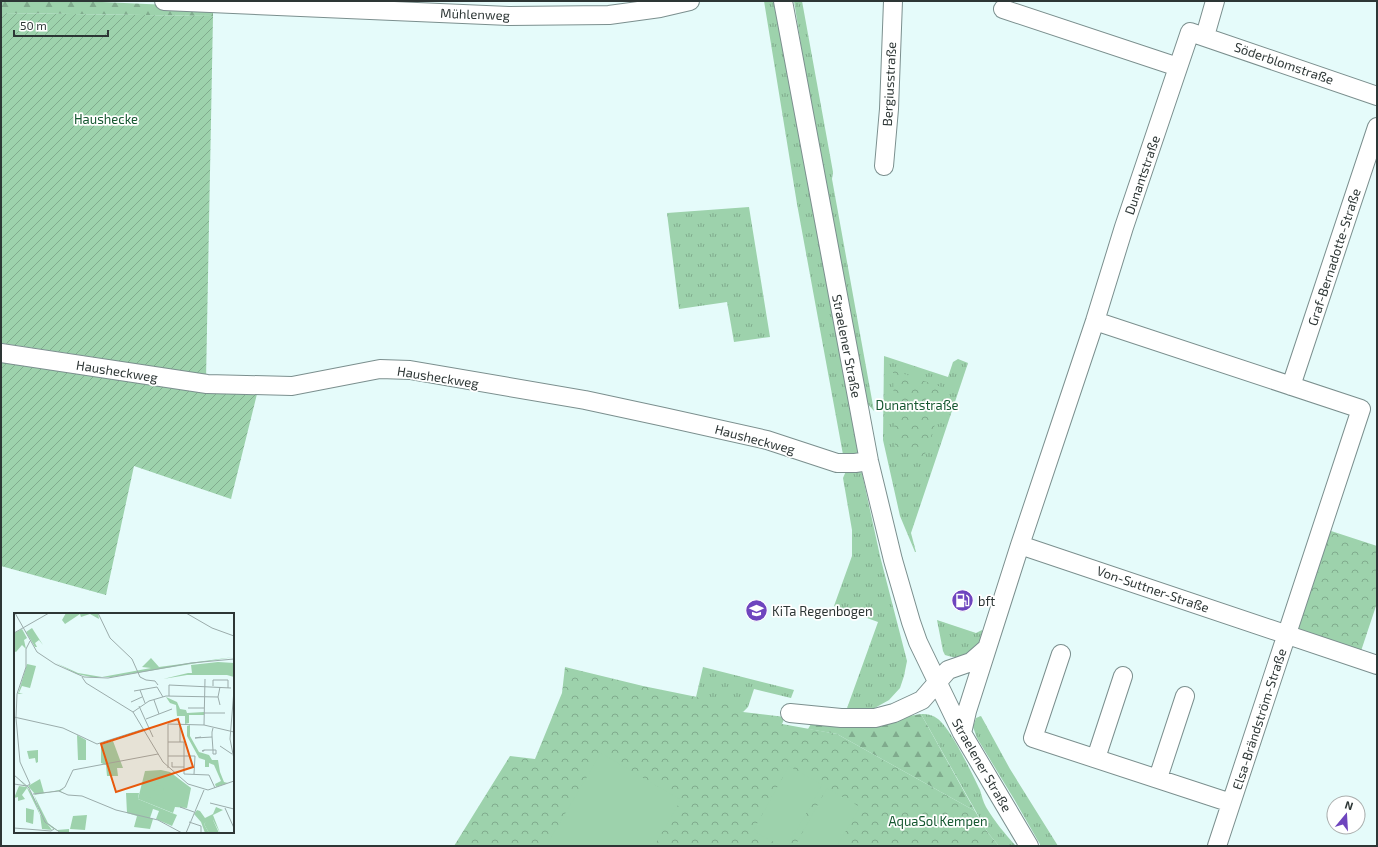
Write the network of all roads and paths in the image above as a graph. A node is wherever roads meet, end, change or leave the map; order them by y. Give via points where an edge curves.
1 (164, 1) edge
2 (690, 1) edge
3 (783, 1) edge
4 (893, 1) edge
5 (1215, 1) edge
6 (1003, 9) dead end
7 (1197, 34) junction
8 (1178, 67) junction
9 (1377, 96) edge
10 (1377, 127) edge
11 (884, 166) dead end
12 (1095, 321) junction
13 (1, 353) edge
14 (1291, 386) junction
15 (869, 461) junction
16 (1020, 545) junction
17 (1286, 634) junction
18 (987, 648) junction
19 (1061, 654) dead end
20 (1377, 665) edge
21 (1123, 676) dead end
22 (937, 684) junction
23 (1185, 696) dead end
24 (790, 713) dead end
25 (962, 733) junction
26 (1096, 758) junction
27 (1158, 778) junction
28 (1231, 803) junction
29 (1029, 846) edge
30 (1217, 846) edge

1 - 2 street, Mühlenweg via 509,16 609,15
3 - 15 street, Straelener Straße
4 - 11 street, Bergiusstraße
5 - 7 street, Dunantstraße
6 - 8 street
7 - 8 street, Dunantstraße
7 - 9 street, Söderblomstraße
8 - 12 street, Dunantstraße
10 - 14 street, Graf-Bernadotte-Straße
12 - 14 street
12 - 16 street, Dunantstraße
13 - 15 street, Hausheckweg via 207,384 292,386 380,369 410,370 585,400 664,417 767,440 837,463 855,464
14 - 17 street via 1361,409
15 - 22 street, Straelener Straße via 910,622
16 - 17 street, Von-Suttner-Straße
16 - 18 street, Dunantstraße
17 - 20 street, Von-Suttner-Straße
17 - 28 street, Elsa-Brändström-Straße
18 - 22 street via 971,662 948,670
18 - 25 street, Dunantstraße
19 - 26 street, Elsa-Brändström-Straße via 1034,738
21 - 26 street
22 - 24 street via 922,700 894,713 875,718
22 - 25 street, Straelener Straße
23 - 27 street
25 - 29 street, Straelener Straße
26 - 27 street, Elsa-Brändström-Straße
27 - 28 street, Elsa-Brändström-Straße
28 - 30 street, Elsa-Brändström-Straße

